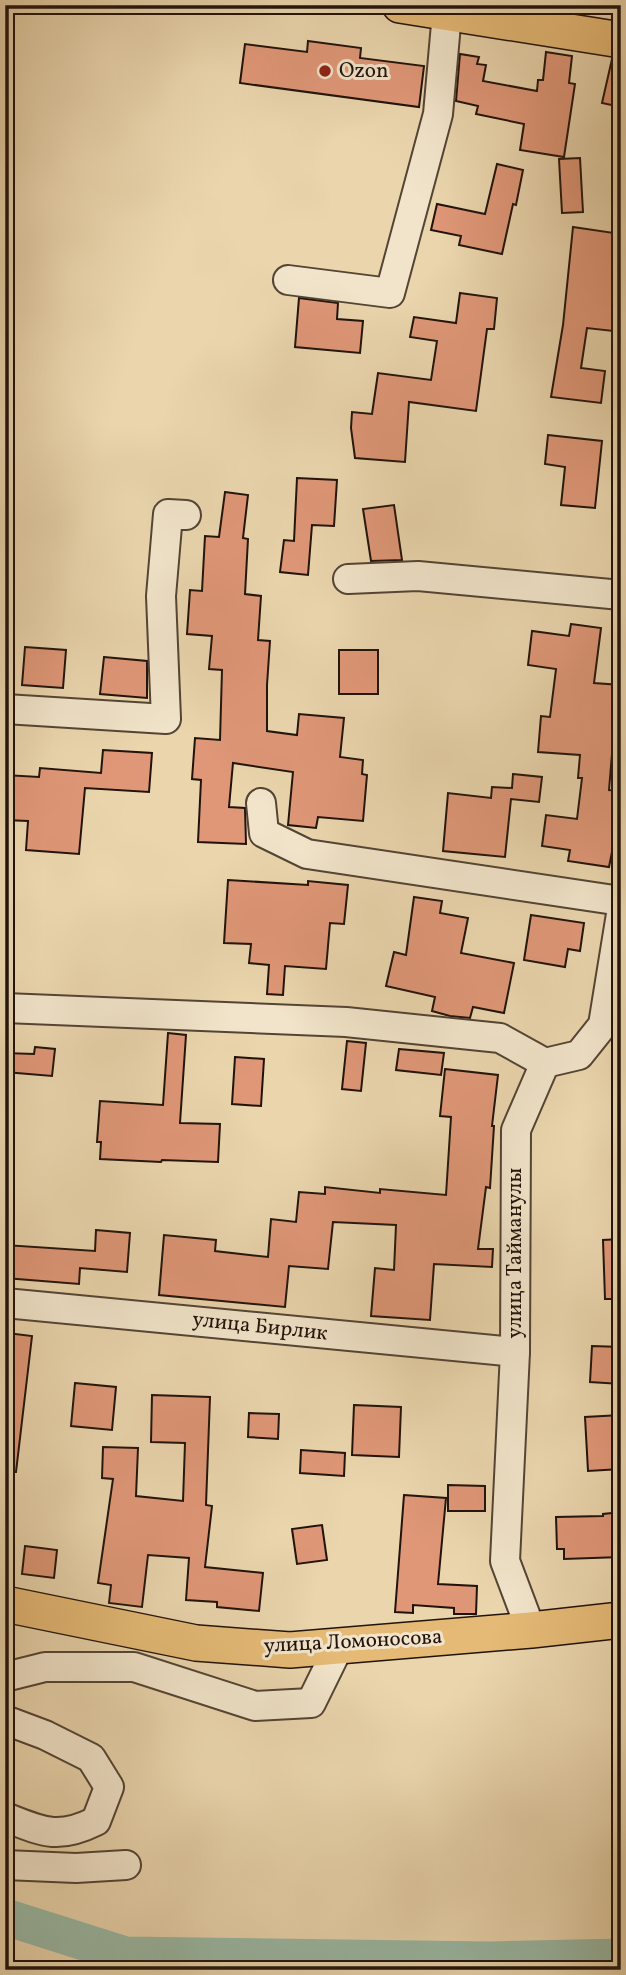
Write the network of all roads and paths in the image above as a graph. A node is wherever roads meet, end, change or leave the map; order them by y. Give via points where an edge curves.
1 (400, 5) edge
2 (447, 13) junction
3 (621, 40) edge
4 (288, 280) dead end
5 (186, 515) dead end
6 (348, 579) dead end
7 (621, 595) edge
8 (5, 709) edge
9 (261, 803) dead end
10 (621, 901) edge
11 (621, 914) edge
12 (5, 1008) edge
13 (545, 1063) junction
14 (5, 1303) edge
15 (515, 1352) junction
16 (5, 1604) edge
17 (621, 1620) edge
18 (531, 1630) junction
19 (339, 1646) junction
20 (5, 1678) edge
21 (5, 1720) edge
22 (5, 1817) edge
23 (5, 1865) edge
24 (126, 1865) dead end

1 - 2 main road
2 - 3 main road
2 - 4 street via 438,114 390,293
5 - 8 street via 168,514 162,596 166,719
6 - 7 street via 418,576
9 - 10 street via 264,833 307,854
11 - 13 street via 603,1025 579,1055
12 - 13 street via 346,1023 500,1038
13 - 15 street, улица Тайманулы via 516,1130
14 - 15 street, улица Бирлик
15 - 18 street, улица Тайманулы via 505,1561
16 - 19 main road, улица Ломоносова via 196,1643 290,1650
17 - 18 main road, улица Ломоносова
18 - 19 main road, улица Ломоносова
19 - 20 street via 311,1703 255,1706 134,1667 45,1667
21 - 22 street via 91,1758 109,1787 96,1821 78,1830 50,1834
23 - 24 street

